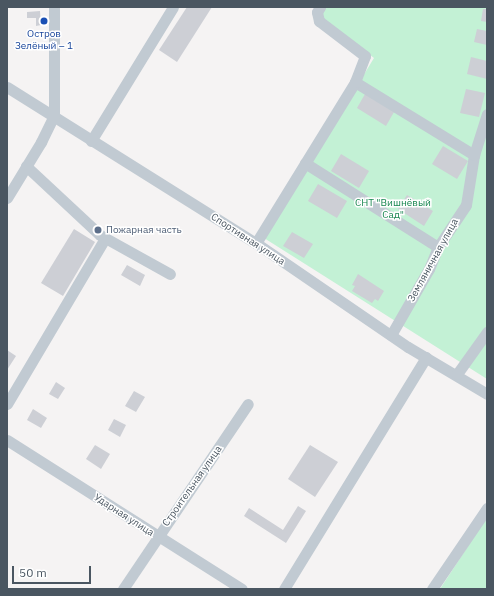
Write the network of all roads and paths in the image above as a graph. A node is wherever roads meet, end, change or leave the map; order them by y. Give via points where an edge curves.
1 (54, 7) edge
2 (173, 7) edge
3 (320, 7) edge
4 (355, 82) junction
5 (7, 87) edge
6 (487, 114) edge
7 (54, 116) junction
8 (91, 141) junction
9 (474, 155) junction
10 (305, 163) junction
11 (26, 166) junction
12 (7, 198) edge
13 (105, 238) junction
14 (256, 243) junction
15 (438, 247) junction
16 (170, 274) dead end
17 (487, 332) edge
18 (391, 335) junction
19 (426, 357) junction
20 (457, 374) junction
21 (487, 394) edge
22 (7, 404) edge
23 (248, 404) dead end
24 (7, 440) edge
25 (487, 508) edge
26 (157, 536) junction
27 (123, 589) edge
28 (242, 589) edge
29 (284, 589) edge
30 (432, 589) edge

1 - 7 street
2 - 8 street
3 - 4 street via 317,12 319,21 365,56
4 - 9 street
4 - 10 street
5 - 7 street, Спортивная улица
6 - 9 street, Земляничная улица
7 - 8 street, Спортивная улица
7 - 11 street
8 - 14 street, Спортивная улица
9 - 15 street, Земляничная улица via 466,205
10 - 14 street
10 - 15 street
11 - 12 street
11 - 13 street
13 - 16 street
13 - 22 street
14 - 18 street, Спортивная улица
15 - 18 street, Земляничная улица via 430,269
17 - 20 street
18 - 19 street, Спортивная улица
19 - 20 street, Спортивная улица
19 - 29 street
20 - 21 street, Спортивная улица
23 - 26 street, Строительная улица
24 - 26 street, Ударная улица
25 - 30 street
26 - 27 street, Строительная улица
26 - 28 street, Ударная улица

